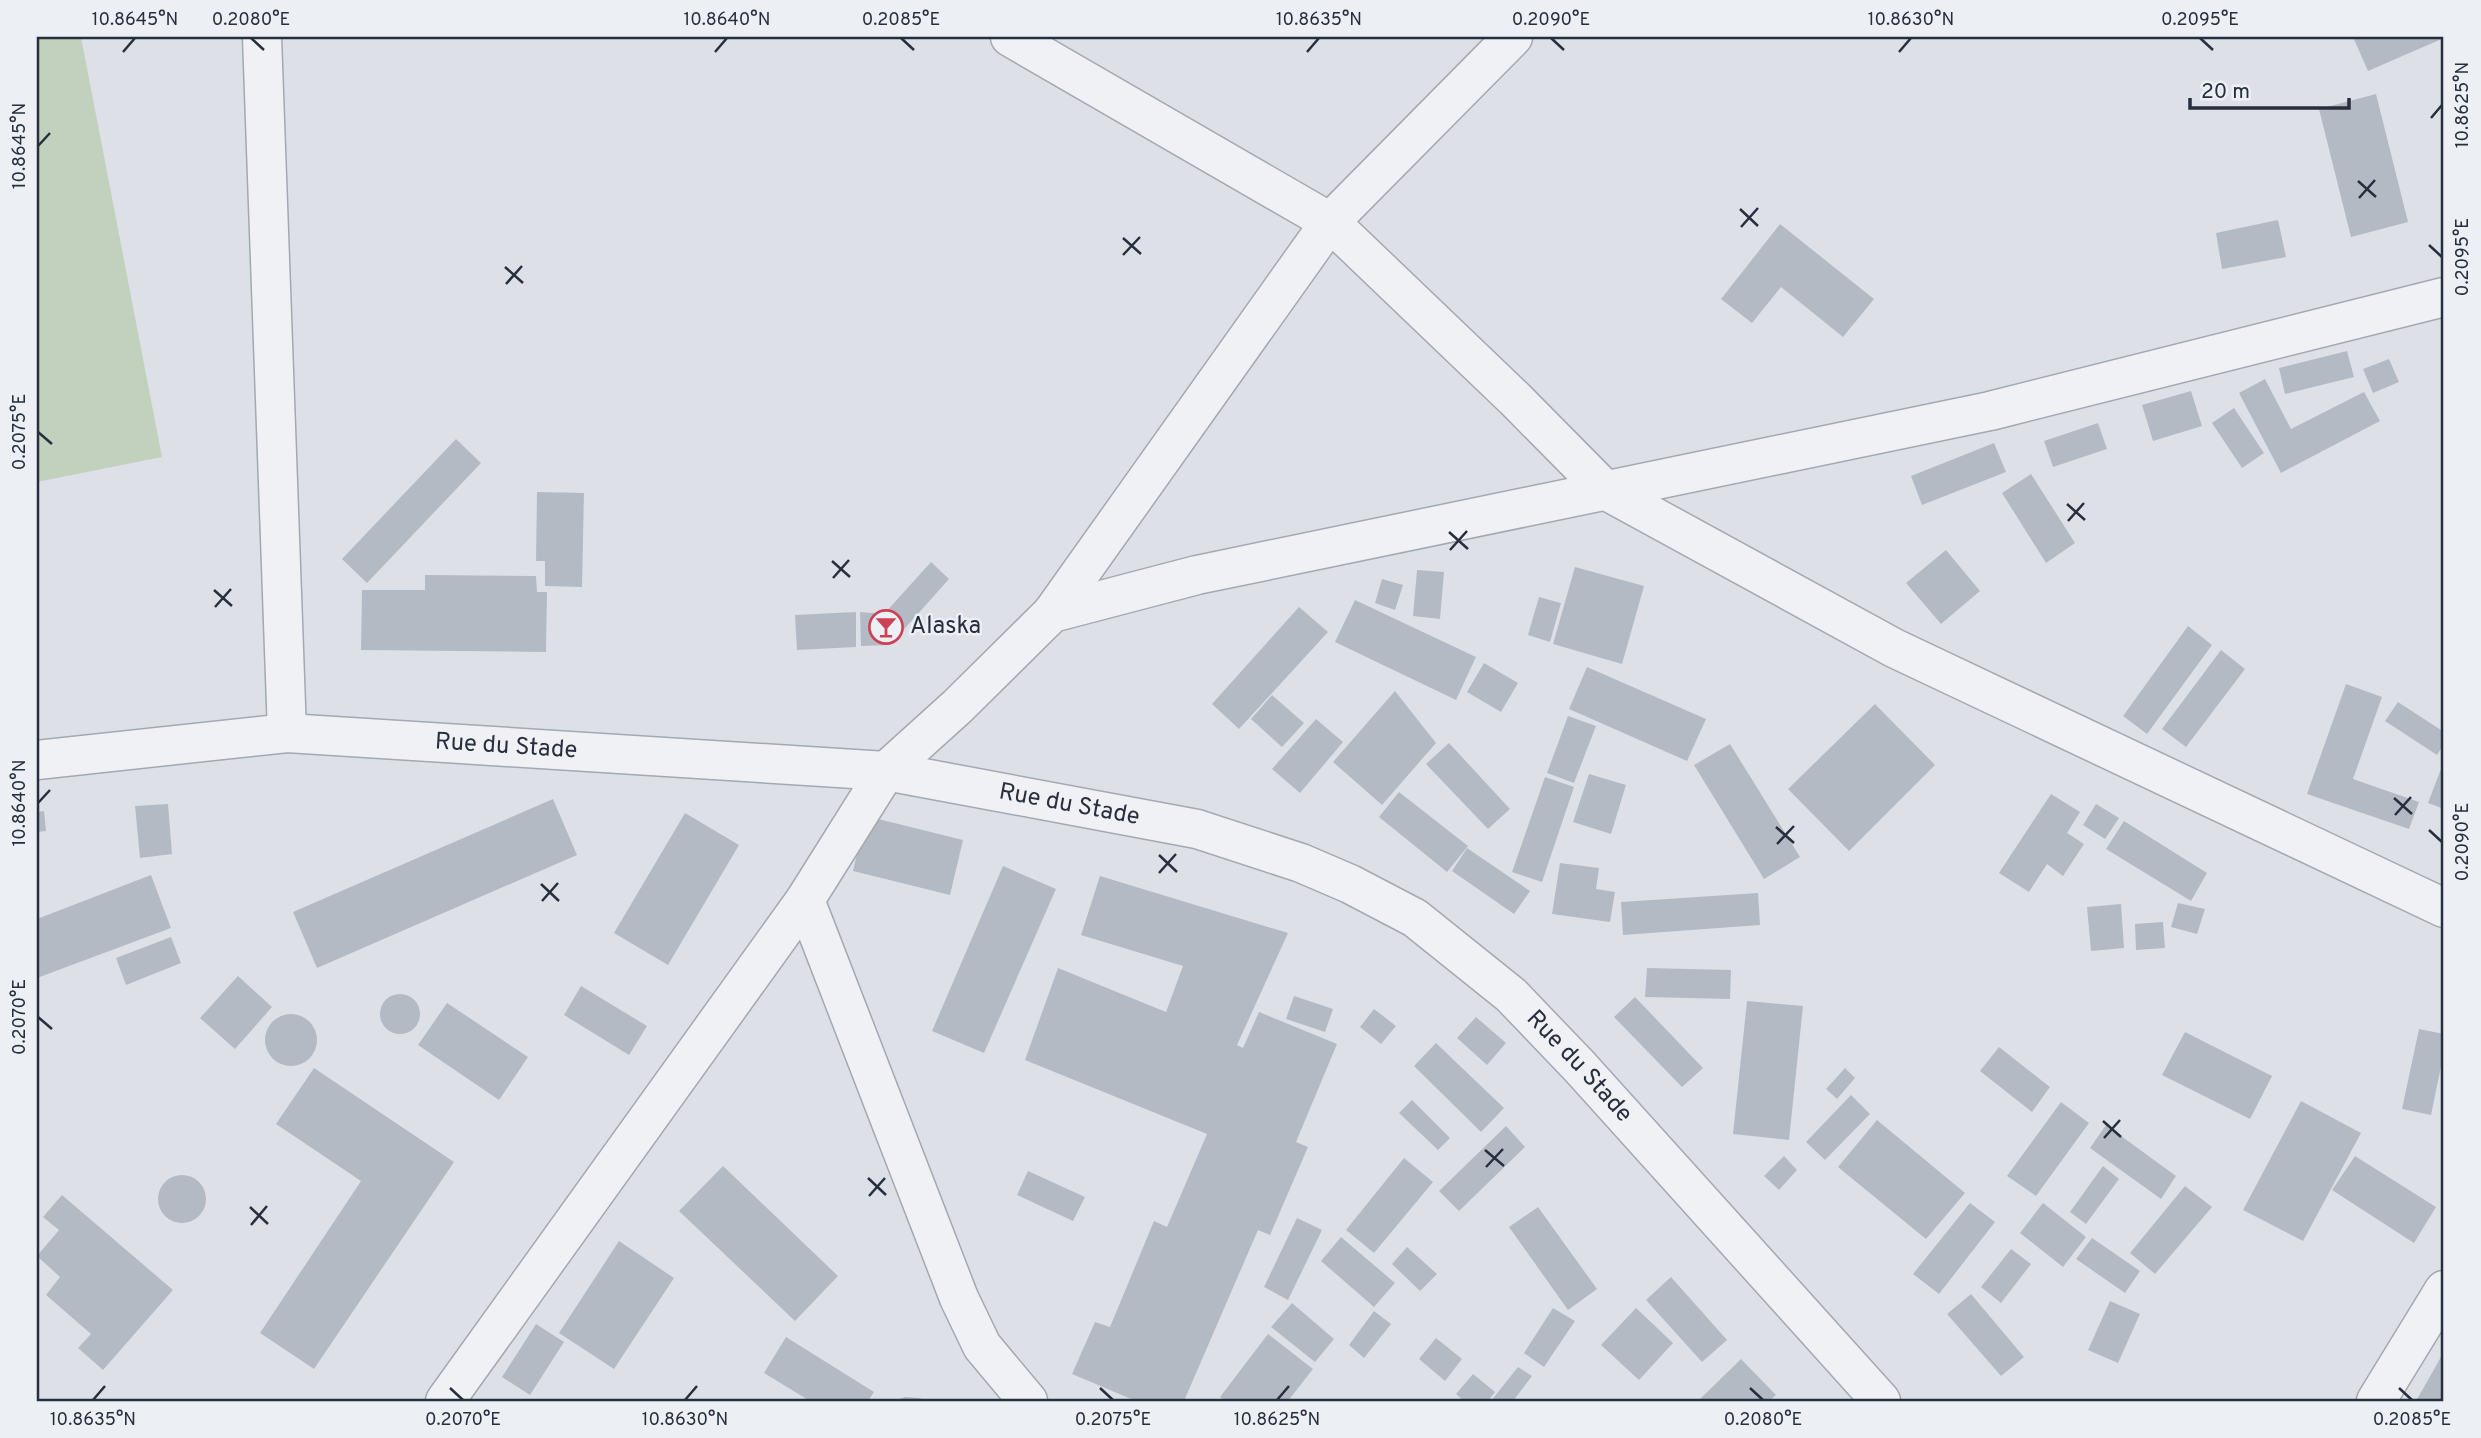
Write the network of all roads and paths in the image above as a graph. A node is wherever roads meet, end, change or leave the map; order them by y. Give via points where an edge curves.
1 (262, 37) edge
2 (1010, 37) edge
3 (1513, 37) edge
4 (1330, 222) junction
5 (2444, 297) edge
6 (1605, 490) junction
7 (1052, 613) junction
8 (287, 733) junction
9 (37, 760) edge
10 (886, 771) junction
11 (805, 900) junction
12 (2444, 908) edge
13 (2444, 1290) edge
14 (445, 1401) edge
15 (1028, 1401) edge
16 (1881, 1401) edge
17 (2376, 1401) edge

1 - 8 street
2 - 4 street
3 - 4 street
4 - 6 street
4 - 7 street
5 - 6 street via 1990,411
6 - 7 street via 1197,575
6 - 12 street via 1894,648
7 - 10 street
8 - 9 street, Rue du Stade
8 - 10 street, Rue du Stade
10 - 11 street
10 - 16 street, Rue du Stade via 1197,829 1301,863 1415,918 1511,995
11 - 14 street
11 - 15 street via 959,1298 982,1346
13 - 17 street

